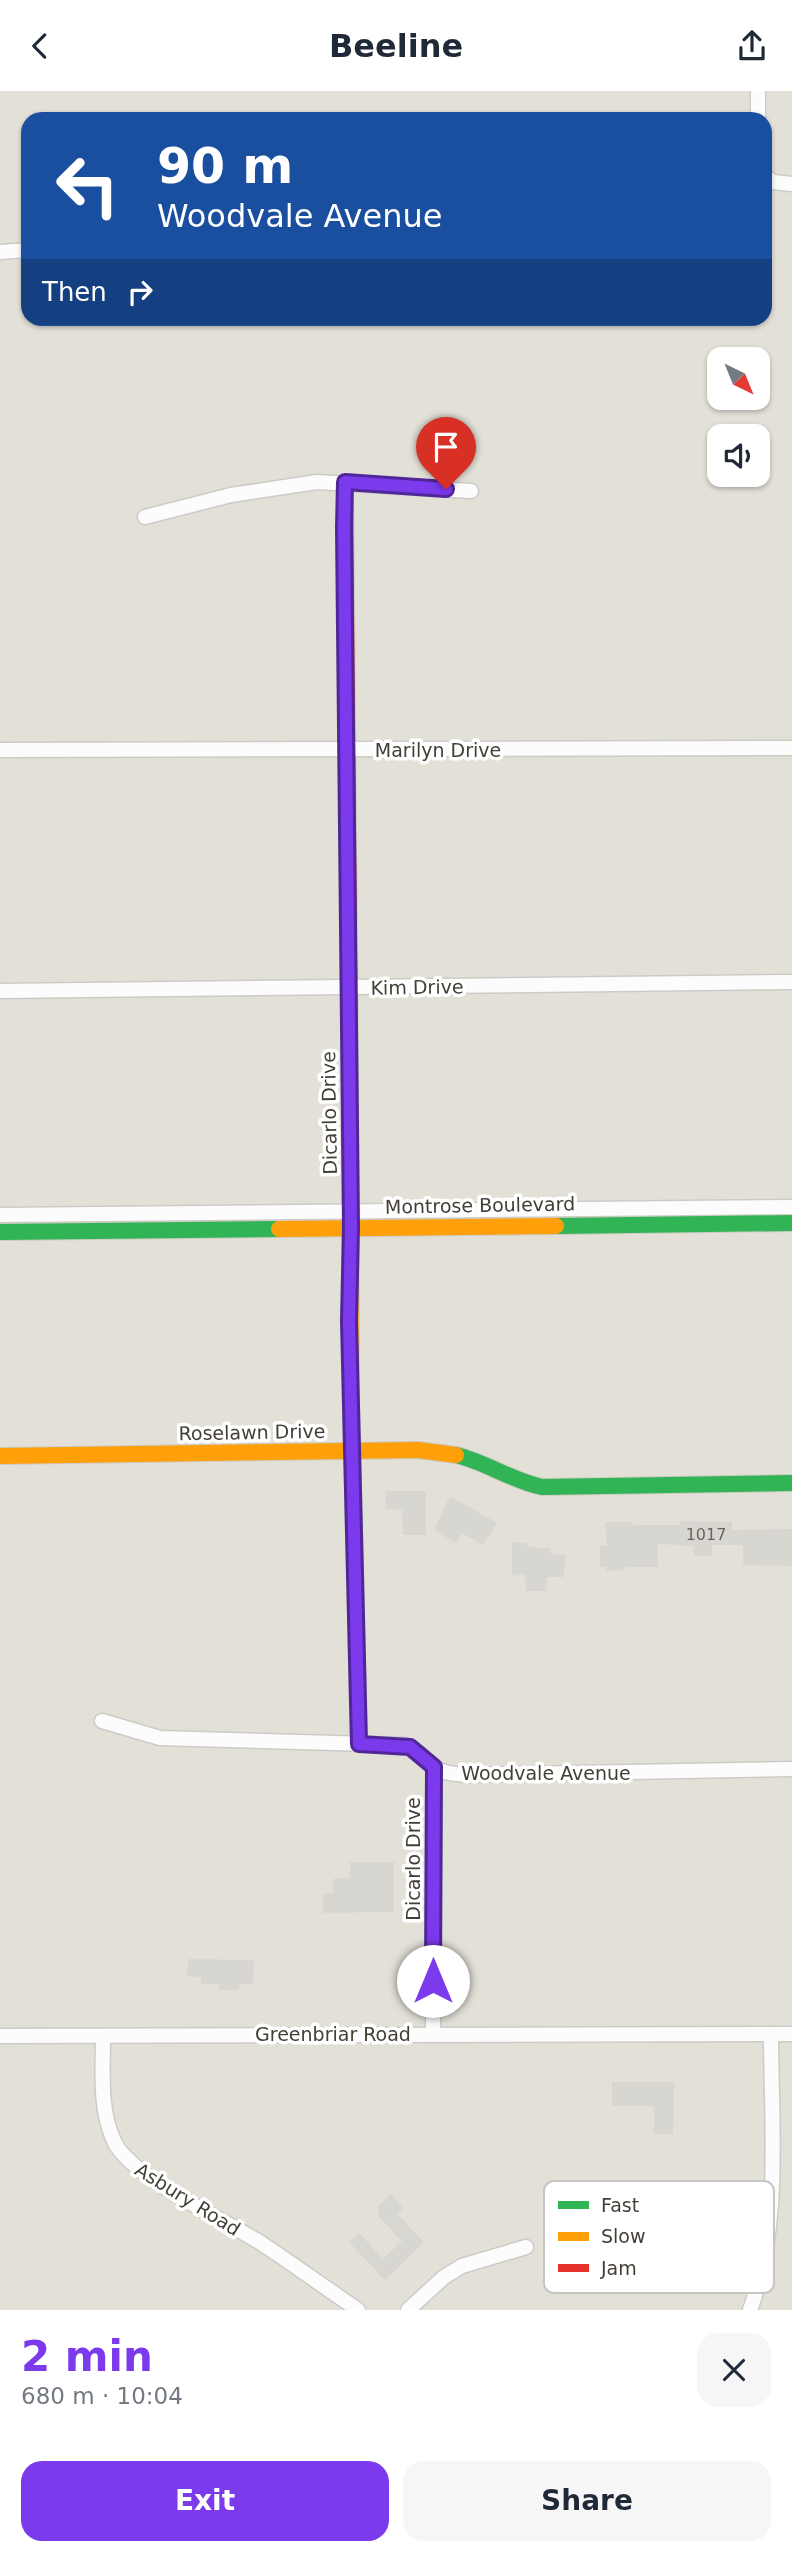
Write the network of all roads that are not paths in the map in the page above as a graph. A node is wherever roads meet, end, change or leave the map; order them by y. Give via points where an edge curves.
1 (758, 91) edge
2 (758, 112) edge
3 (772, 180) edge
4 (792, 184) edge
5 (21, 251) edge
6 (0, 253) edge
7 (345, 482) junction
8 (471, 491) dead end
9 (145, 517) dead end
10 (792, 748) edge
11 (0, 750) edge
12 (347, 750) junction
13 (792, 982) edge
14 (348, 988) junction
15 (0, 991) edge
16 (792, 1207) edge
17 (0, 1215) edge
18 (351, 1219) junction
19 (792, 1223) edge
20 (0, 1232) edge
21 (353, 1451) junction
22 (0, 1456) edge
23 (792, 1483) edge
24 (102, 1721) dead end
25 (359, 1744) junction
26 (434, 1767) junction
27 (792, 1769) edge
28 (433, 2034) junction
29 (771, 2034) junction
30 (792, 2034) edge
31 (0, 2036) edge
32 (103, 2036) junction
33 (771, 2181) edge
34 (526, 2247) dead end
35 (757, 2293) edge
36 (358, 2310) edge
37 (408, 2310) edge
38 (750, 2310) edge

1 - 2 street
3 - 4 street
5 - 6 street
7 - 8 street
7 - 9 street via 268,489
7 - 12 street, Dicarlo Drive
10 - 12 street, Marilyn Drive
11 - 12 street, Marilyn Drive
12 - 14 street, Dicarlo Drive
13 - 14 street, Kim Drive
14 - 15 street, Kim Drive
14 - 18 street, Dicarlo Drive
16 - 18 street, Montrose Boulevard
17 - 18 street, Montrose Boulevard
18 - 19 street, Montrose Boulevard
18 - 20 street, Montrose Boulevard
18 - 21 street, Dicarlo Drive
21 - 22 street, Roselawn Drive
21 - 23 street, Roselawn Drive via 450,1454 542,1487
21 - 25 street, Dicarlo Drive
24 - 25 street, Woodvale Avenue via 160,1738
25 - 26 street, Woodvale Avenue via 410,1747
26 - 27 street, Woodvale Avenue via 465,1775
26 - 28 street, Dicarlo Drive
28 - 29 street, Greenbriar Road
28 - 32 street, Greenbriar Road
29 - 30 street, Greenbriar Road
29 - 33 street
31 - 32 street, Greenbriar Road
32 - 36 street, Asbury Road via 106,2120 114,2143 129,2162 261,2243
34 - 37 street via 462,2266
35 - 38 street

